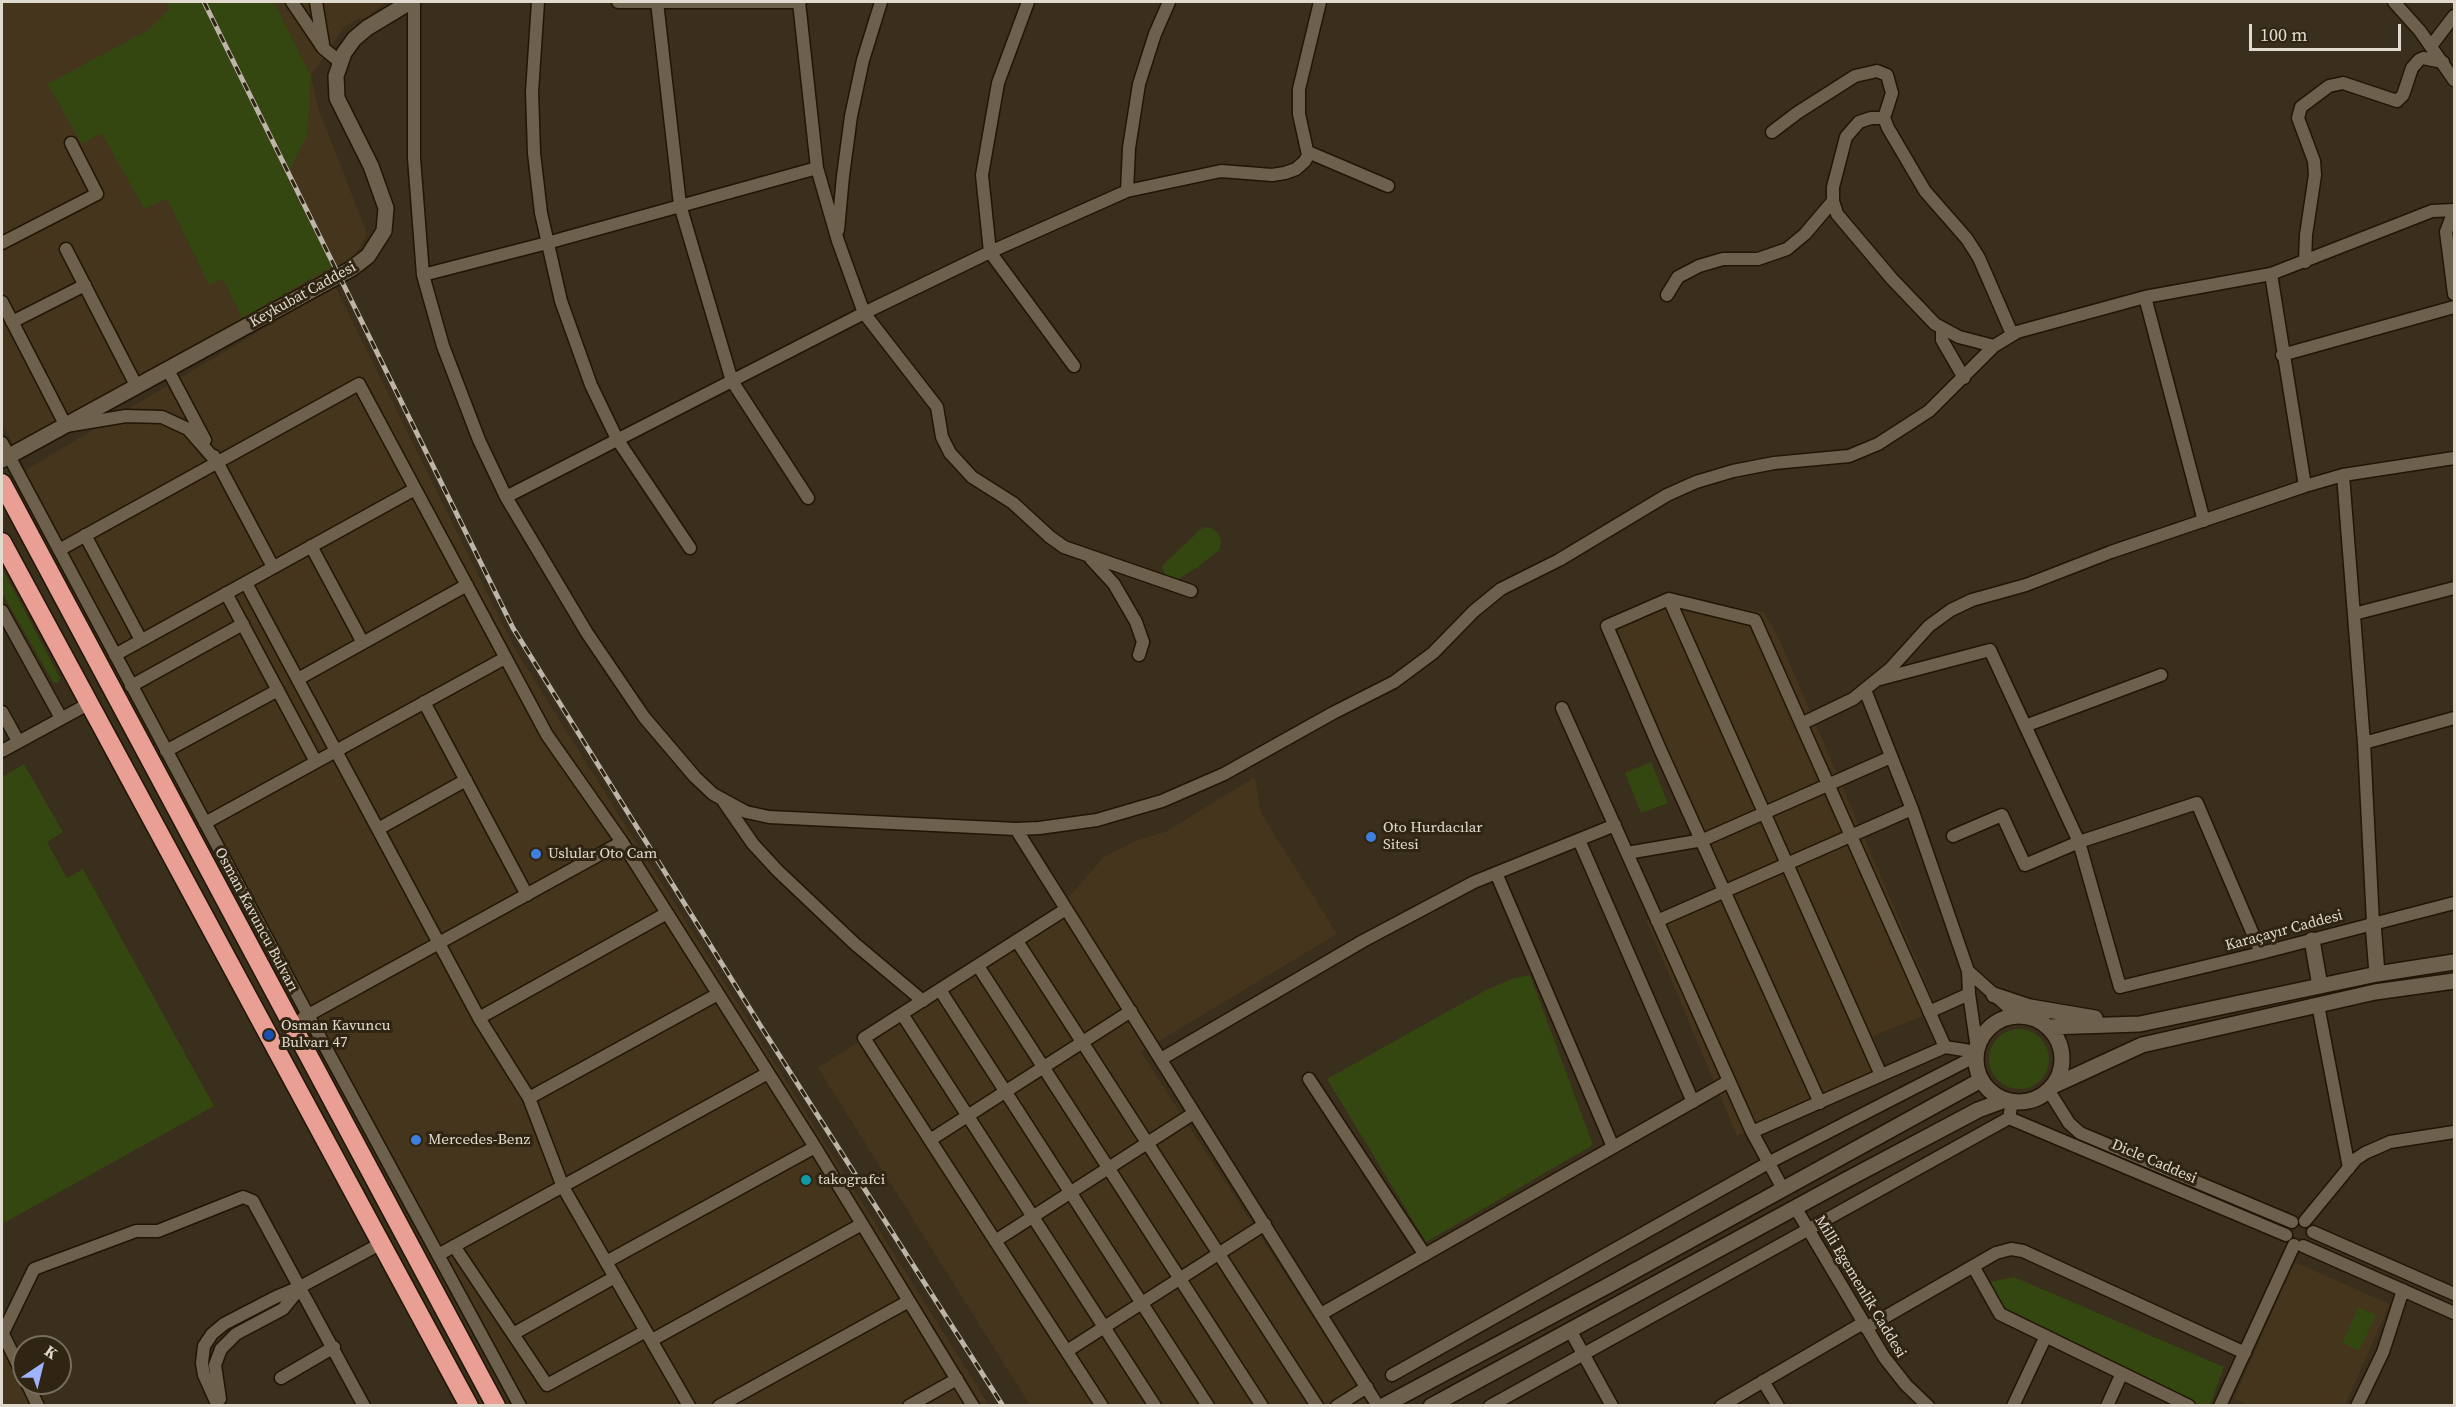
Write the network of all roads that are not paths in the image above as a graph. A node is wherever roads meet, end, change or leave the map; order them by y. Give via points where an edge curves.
1 (292, 2) edge
2 (316, 2) edge
3 (410, 2) edge
4 (414, 2) edge
5 (538, 2) edge
6 (618, 2) edge
7 (658, 2) edge
8 (799, 2) edge
9 (881, 2) edge
10 (1029, 2) edge
11 (1169, 2) edge
12 (1320, 2) edge
13 (2394, 2) edge
14 (2454, 16) edge
15 (2431, 46) junction
16 (323, 48) junction
17 (340, 62) junction
18 (2443, 63) junction
19 (2454, 80) edge
20 (1884, 118) junction
21 (1772, 132) dead end
22 (71, 143) dead end
23 (1308, 152) junction
24 (817, 168) junction
25 (1388, 186) dead end
26 (1127, 191) junction
27 (1833, 201) junction
28 (680, 205) junction
29 (2454, 211) edge
30 (838, 240) junction
31 (2, 243) edge
32 (547, 243) junction
33 (66, 249) dead end
34 (990, 252) junction
35 (2304, 262) junction
36 (2271, 274) junction
37 (423, 275) junction
38 (85, 285) junction
39 (2454, 294) edge
40 (1667, 295) dead end
41 (2145, 297) junction
42 (2, 302) edge
43 (2454, 307) edge
44 (864, 313) junction
45 (12, 322) junction
46 (1942, 329) junction
47 (2012, 334) junction
48 (1994, 346) junction
49 (2282, 355) junction
50 (1074, 366) dead end
51 (168, 370) junction
52 (1964, 378) junction
53 (732, 381) junction
54 (137, 387) junction
55 (66, 426) junction
56 (617, 439) junction
57 (4, 454) edge
58 (2454, 458) edge
59 (217, 462) junction
60 (2343, 475) junction
61 (2, 483) edge
62 (2305, 486) junction
63 (415, 489) junction
64 (506, 497) junction
65 (808, 498) dead end
66 (2204, 521) junction
67 (85, 535) junction
68 (2, 542) edge
69 (311, 546) junction
70 (690, 549) dead end
71 (59, 550) junction
72 (1089, 557) junction
73 (273, 567) junction
74 (246, 583) junction
75 (467, 585) junction
76 (2454, 588) edge
77 (1191, 591) dead end
78 (226, 593) junction
79 (1669, 598) junction
80 (2, 611) edge
81 (2354, 614) junction
82 (243, 624) junction
83 (141, 640) junction
84 (363, 643) junction
85 (115, 655) junction
86 (1139, 655) dead end
87 (505, 657) junction
88 (2161, 675) dead end
89 (1880, 679) junction
90 (298, 680) junction
91 (131, 686) junction
92 (278, 690) junction
93 (1865, 690) junction
94 (424, 702) junction
95 (90, 703) junction
96 (1562, 708) dead end
97 (2, 712) edge
98 (61, 718) junction
99 (2454, 718) edge
100 (1801, 724) junction
101 (2025, 726) junction
102 (18, 741) junction
103 (2364, 743) junction
104 (2, 751) edge
105 (166, 751) junction
106 (336, 752) junction
107 (1891, 757) junction
108 (316, 762) junction
109 (466, 780) junction
110 (1828, 784) junction
111 (724, 801) junction
112 (1912, 809) junction
113 (1764, 813) junction
114 (205, 823) junction
115 (1615, 825) junction
116 (378, 829) junction
117 (1016, 829) junction
118 (1851, 836) junction
119 (1953, 836) dead end
120 (1579, 840) junction
121 (1702, 840) junction
122 (622, 842) junction
123 (2079, 842) junction
124 (1627, 853) junction
125 (1787, 864) junction
126 (1496, 873) junction
127 (1725, 891) junction
128 (527, 895) junction
129 (2454, 903) edge
130 (1066, 909) junction
131 (667, 913) junction
132 (1657, 921) junction
133 (2373, 923) junction
134 (2312, 939) junction
135 (1017, 941) junction
136 (439, 944) junction
137 (2261, 953) junction
138 (2454, 962) edge
139 (978, 966) junction
140 (1968, 971) junction
141 (2377, 974) junction
142 (2454, 981) edge
143 (2320, 986) junction
144 (940, 990) junction
145 (718, 994) junction
146 (1969, 994) junction
147 (1994, 995) junction
148 (923, 1001) junction
149 (2318, 1005) junction
150 (1131, 1011) junction
151 (1929, 1012) junction
152 (902, 1014) junction
153 (2018, 1016) junction
154 (479, 1018) junction
155 (300, 1020) junction
156 (2140, 1024) junction
157 (2048, 1027) junction
158 (1082, 1042) junction
159 (1945, 1047) junction
160 (1976, 1052) junction
161 (1161, 1059) junction
162 (1043, 1067) junction
163 (768, 1073) junction
164 (1881, 1075) junction
165 (1309, 1079) dead end
166 (1981, 1080) junction
167 (1729, 1081) junction
168 (2052, 1088) junction
169 (1005, 1092) junction
170 (529, 1098) junction
171 (2008, 1101) junction
172 (1693, 1102) junction
173 (1820, 1102) junction
174 (1194, 1113) junction
175 (968, 1116) junction
176 (2009, 1118) junction
177 (1752, 1132) junction
178 (2454, 1132) edge
179 (930, 1140) junction
180 (1148, 1143) junction
181 (815, 1147) junction
182 (1613, 1148) junction
183 (1768, 1163) junction
184 (1108, 1168) junction
185 (2349, 1168) junction
186 (563, 1187) junction
187 (1783, 1189) junction
188 (1070, 1192) junction
189 (1795, 1207) junction
190 (1033, 1216) junction
191 (2305, 1221) junction
192 (2292, 1222) junction
193 (862, 1224) junction
194 (1264, 1224) junction
195 (1808, 1230) junction
196 (2313, 1232) junction
197 (2286, 1234) junction
198 (995, 1241) junction
199 (380, 1244) junction
200 (454, 1246) junction
201 (2299, 1246) junction
202 (1219, 1254) junction
203 (438, 1255) junction
204 (1425, 1255) junction
205 (606, 1262) junction
206 (1973, 1266) junction
207 (615, 1278) junction
208 (1180, 1279) junction
209 (300, 1287) junction
210 (2403, 1290) junction
211 (2454, 1294) edge
212 (909, 1301) junction
213 (1142, 1303) junction
214 (2454, 1312) edge
215 (1321, 1314) junction
216 (1865, 1325) junction
217 (1104, 1327) junction
218 (1570, 1330) junction
219 (2, 1334) edge
220 (513, 1334) junction
221 (649, 1335) junction
222 (2046, 1336) junction
223 (334, 1347) junction
224 (1067, 1351) junction
225 (1583, 1353) junction
226 (2245, 1353) junction
227 (12, 1354) edge
228 (2122, 1373) junction
229 (1392, 1375) dead end
230 (281, 1378) dead end
231 (957, 1379) junction
232 (1763, 1381) junction
233 (1366, 1387) junction
234 (2361, 1404) edge
235 (2221, 1405) edge
236 (220, 1406) edge
237 (364, 1406) edge
238 (469, 1406) edge
239 (496, 1406) edge
240 (520, 1406) edge
241 (689, 1406) edge
242 (720, 1406) edge
243 (909, 1406) edge
244 (973, 1406) edge
245 (1102, 1406) edge
246 (1155, 1406) edge
247 (1208, 1406) edge
248 (1262, 1406) edge
249 (1317, 1406) edge
250 (1337, 1406) edge
251 (1380, 1406) edge
252 (1431, 1406) edge
253 (1491, 1406) edge
254 (1612, 1406) edge
255 (1721, 1406) edge
256 (1778, 1406) edge
257 (1928, 1406) edge
258 (2013, 1406) edge
259 (2108, 1406) edge
260 (2188, 1406) edge

1 - 16 street
2 - 16 street
3 - 17 street, Keykubat Caddesi via 360,33
4 - 37 street via 414,158
5 - 32 street via 532,122
6 - 7 street
7 - 8 street
7 - 28 street
8 - 24 street
9 - 30 street via 851,116
10 - 34 street via 998,83 982,175
11 - 26 street via 1139,84 1131,126
12 - 23 street via 1299,89 1299,114
13 - 15 street
14 - 15 street
15 - 18 street
16 - 17 street
17 - 51 street, Keykubat Caddesi via 335,81 337,98 366,155 386,208 381,238 368,256 351,269
18 - 19 street
18 - 35 street via 2419,60 2397,101 2343,83 2330,86 2301,107 2298,118 2314,161 2315,175
20 - 21 street via 1892,93 1891,81 1884,73 1868,72 1797,112
20 - 27 street via 1859,122 1846,137
20 - 47 street via 1925,190 1979,258
22 - 31 street via 97,194
23 - 25 street
23 - 26 street via 1304,164 1285,173 1221,171
24 - 28 street
24 - 30 street
26 - 34 street
27 - 40 street via 1814,225 1786,249 1758,259 1724,259 1699,266 1678,277
27 - 46 street via 1840,219 1868,252
28 - 32 street
28 - 53 street
29 - 35 street via 2432,212
29 - 39 street via 2446,232
30 - 44 street
32 - 37 street
32 - 56 street via 570,329
33 - 38 street
34 - 44 street
34 - 50 street
35 - 36 street
36 - 41 street
36 - 49 street
37 - 64 street via 455,381
38 - 45 street
38 - 54 street
41 - 47 street
41 - 66 street
42 - 45 street
43 - 49 street
44 - 53 street
44 - 72 street via 937,407 945,444 964,470 1013,503 1057,543
45 - 55 street
46 - 48 street
46 - 52 street via 1942,340
47 - 48 street
48 - 52 street
49 - 62 street
51 - 54 street, Keykubat Caddesi
51 - 59 street
52 - 117 street via 1916,421 1859,453 1733,471 1667,495 1559,560 1501,589 1433,653 1394,682 1204,784 1097,820
53 - 56 street
53 - 65 street
54 - 55 street, Keykubat Caddesi
55 - 57 street, Keykubat Caddesi
55 - 59 street via 126,416 162,417 188,429
56 - 64 street
56 - 70 street
57 - 71 street
58 - 60 street
59 - 63 street via 359,384
59 - 67 street
59 - 73 street
60 - 62 street
60 - 81 street
61 - 155 highway, Osman Kavuncu Bulvarı
62 - 66 street
63 - 69 street
63 - 75 street
64 - 111 street via 634,703 695,777
66 - 89 street via 1961,605 1929,626
67 - 71 street
67 - 83 street
68 - 95 highway
69 - 73 street
69 - 84 street
71 - 85 street
72 - 77 street
72 - 86 street via 1114,584 1133,617 1143,642
73 - 74 street
74 - 78 street
74 - 90 street
75 - 84 street
75 - 87 street
76 - 81 street
78 - 82 street
78 - 83 street
79 - 100 street via 1755,620
79 - 113 street
79 - 121 street via 1607,626
80 - 98 street
81 - 103 street
82 - 91 street
82 - 92 street
83 - 85 street
84 - 90 street
85 - 91 street
87 - 94 street
87 - 122 street via 547,735
88 - 101 street
89 - 93 street
89 - 101 street via 1990,650
90 - 106 street
91 - 105 street
92 - 105 street
92 - 108 street
93 - 100 street via 1837,709
93 - 107 street
94 - 106 street
94 - 109 street
95 - 98 street
95 - 199 highway
96 - 115 street
97 - 102 street
98 - 102 street
99 - 103 street
100 - 110 street
101 - 123 street
102 - 104 street
103 - 133 street
105 - 114 street
106 - 108 street
106 - 116 street
107 - 110 street
107 - 112 street
108 - 114 street
109 - 116 street
109 - 128 street
110 - 113 street
110 - 118 street
111 - 117 street via 769,817
111 - 148 street via 753,844 777,870
112 - 118 street
112 - 140 street
113 - 121 street
113 - 125 street
114 - 155 street
115 - 120 street
115 - 124 street
116 - 136 street
117 - 130 street
118 - 125 street
118 - 151 street
119 - 123 street via 2002,815 2025,865
120 - 126 street
120 - 172 street
121 - 124 street
121 - 127 street
122 - 128 street
122 - 131 street
123 - 137 street via 2197,803
123 - 137 street, Karaçayır Caddesi via 2120,987
124 - 132 street
125 - 127 street
125 - 164 street
126 - 161 street via 1363,941
126 - 182 street
127 - 132 street
127 - 173 street
128 - 136 street
129 - 133 street, Karaçayır Caddesi
130 - 135 street
130 - 150 street
131 - 145 street
131 - 154 street
132 - 167 street
133 - 134 street, Karaçayır Caddesi
133 - 141 street
134 - 137 street, Karaçayır Caddesi
134 - 143 street
135 - 139 street
135 - 158 street
136 - 154 street
136 - 155 street
138 - 141 street
139 - 144 street
139 - 162 street
140 - 146 street
140 - 147 street
141 - 143 street
142 - 149 street
143 - 156 street
144 - 148 street
144 - 169 street
145 - 163 street
145 - 170 street
146 - 151 street
146 - 160 street
147 - 153 street
147 - 156 street via 2030,1007
148 - 152 street
149 - 168 street via 2142,1045
149 - 185 street
150 - 158 street
150 - 161 street
151 - 159 street
152 - 175 street
152 - 179 street via 864,1038
153 - 157 street via 2034,1018
153 - 160 street via 2002,1019 1989,1028
154 - 170 street
155 - 203 street
155 - 239 highway, Osman Kavuncu Bulvarı
156 - 157 street
157 - 168 street via 2058,1039 2062,1054 2061,1070
158 - 162 street
158 - 180 street
159 - 160 street
159 - 164 street
160 - 166 street
160 - 183 street
161 - 174 street
162 - 169 street
162 - 184 street
163 - 181 street
163 - 186 street
164 - 173 street
165 - 204 street
166 - 171 street via 1991,1092
166 - 187 street
167 - 172 street
167 - 177 street
168 - 171 street via 2036,1100
168 - 192 street, Dicle Caddesi via 2069,1123 2080,1133
169 - 175 street
169 - 188 street
170 - 186 street
171 - 176 street
171 - 189 street via 1978,1110
172 - 182 street
173 - 177 street
174 - 180 street
174 - 194 street
175 - 179 street
175 - 190 street
176 - 195 street
176 - 197 street, Dicle Caddesi
177 - 183 street
178 - 185 street via 2382,1145 2365,1153
179 - 198 street
180 - 184 street
180 - 202 street
181 - 193 street
181 - 205 street
182 - 204 street
183 - 187 street
183 - 229 street
184 - 188 street
184 - 208 street
185 - 191 street
186 - 200 street
186 - 205 street
187 - 251 street
188 - 190 street
188 - 213 street
189 - 195 street, Milli Egemenlik Caddesi
189 - 218 street
190 - 198 street
190 - 217 street
191 - 192 street
191 - 196 street
192 - 197 street
193 - 212 street
193 - 221 street
194 - 202 street
194 - 215 street
195 - 216 street, Milli Egemenlik Caddesi
195 - 225 street
196 - 201 street via 2311,1241
196 - 211 street
197 - 201 street
198 - 224 street
199 - 209 street
199 - 238 highway
200 - 203 street
200 - 220 street
201 - 210 street
201 - 226 street
202 - 208 street
202 - 249 street
203 - 240 street
204 - 215 street
205 - 207 street
206 - 216 street
206 - 222 street via 2000,1314
206 - 226 street via 2001,1251 2023,1251
207 - 220 street
207 - 221 street
208 - 213 street
208 - 248 street
209 - 219 street via 255,1204 240,1197 158,1231 136,1231 34,1269
209 - 223 street
209 - 236 street via 283,1309 236,1334 219,1352 215,1371
210 - 214 street
210 - 234 street
212 - 231 street
212 - 242 street
213 - 217 street
213 - 247 street
215 - 233 street
216 - 232 street
216 - 257 street, Milli Egemenlik Caddesi via 1895,1372
217 - 224 street
217 - 246 street
218 - 225 street
218 - 252 street
219 - 227 street
220 - 221 street via 547,1385
221 - 241 street
222 - 228 street
222 - 258 street
223 - 230 street
223 - 237 street
224 - 245 street
225 - 253 street
225 - 254 street
226 - 235 street
228 - 259 street
228 - 260 street
231 - 243 street
231 - 244 street
232 - 255 street
232 - 256 street
233 - 250 street
233 - 251 street

